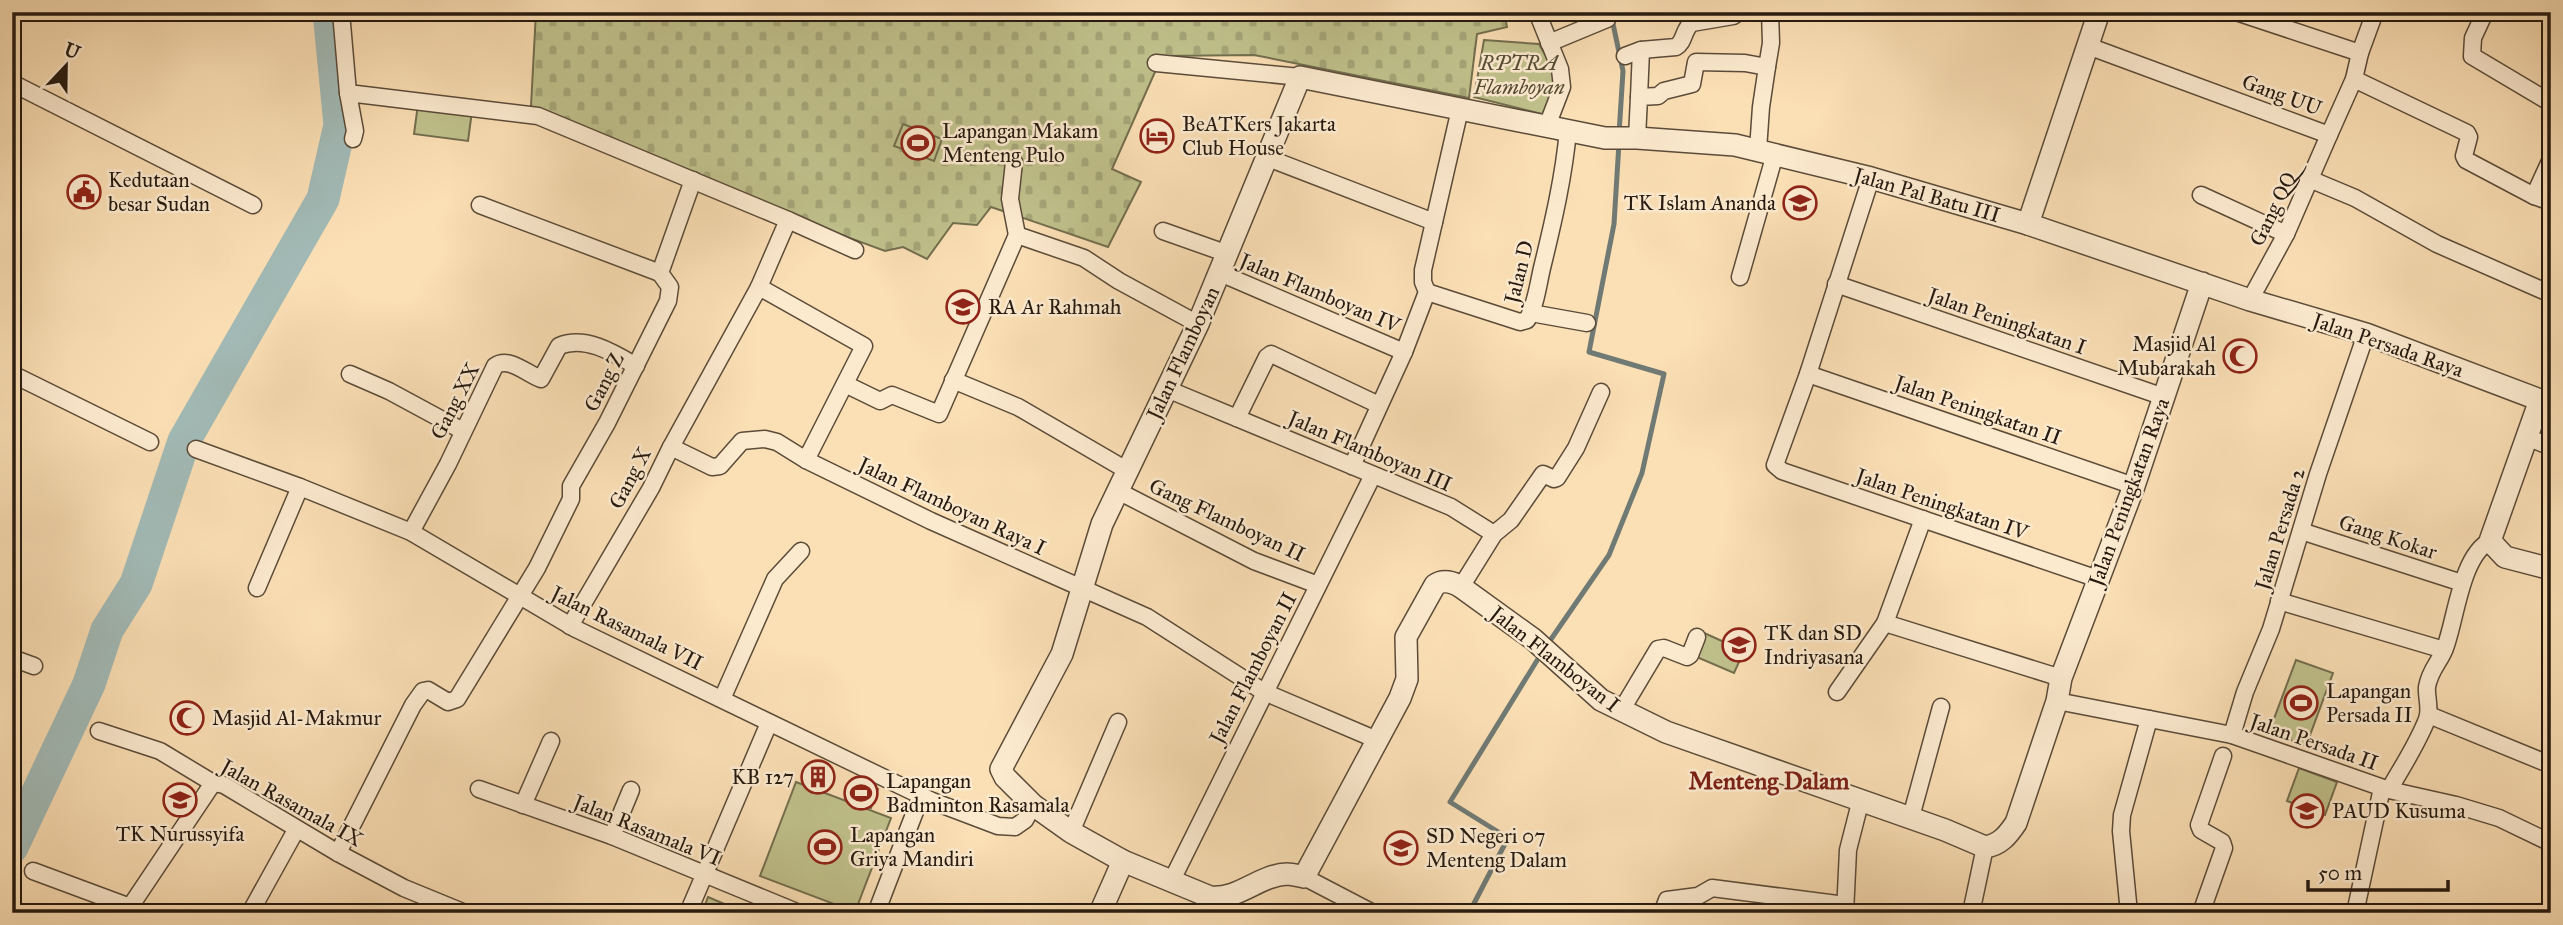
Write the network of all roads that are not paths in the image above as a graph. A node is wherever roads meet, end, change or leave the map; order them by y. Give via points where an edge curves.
1 (341, 12) edge
2 (1536, 12) edge
3 (1607, 12) edge
4 (1739, 12) edge
5 (1770, 12) edge
6 (2099, 12) edge
7 (2236, 12) edge
8 (2375, 12) edge
9 (2485, 12) edge
10 (1549, 43) junction
11 (2088, 46) junction
12 (2360, 53) junction
13 (1156, 63) dead end
14 (1767, 67) junction
15 (1300, 77) junction
16 (2354, 79) junction
17 (12, 83) edge
18 (348, 93) junction
19 (1639, 97) junction
20 (2551, 103) edge
21 (1460, 109) junction
22 (1557, 128) junction
23 (2329, 135) junction
24 (1623, 137) junction
25 (353, 139) dead end
26 (1766, 152) junction
27 (1268, 158) junction
28 (2551, 159) edge
29 (1014, 162) dead end
30 (1871, 177) junction
31 (693, 180) junction
32 (2312, 180) junction
33 (2201, 195) dead end
34 (2534, 196) junction
35 (2551, 202) edge
36 (253, 205) dead end
37 (480, 205) dead end
38 (788, 220) junction
39 (1434, 222) junction
40 (2028, 224) junction
41 (1164, 231) dead end
42 (2286, 234) junction
43 (1017, 235) junction
44 (855, 250) dead end
45 (1224, 263) junction
46 (660, 273) junction
47 (1740, 277) dead end
48 (2202, 283) junction
49 (1836, 284) junction
50 (759, 287) junction
51 (2544, 291) dead end
52 (1427, 292) junction
53 (2250, 300) junction
54 (1531, 313) junction
55 (1587, 323) dead end
56 (1198, 324) junction
57 (2366, 334) junction
58 (1404, 352) junction
59 (636, 366) junction
60 (12, 374) edge
61 (351, 374) dead end
62 (1808, 374) junction
63 (953, 380) junction
64 (845, 384) junction
65 (1167, 389) junction
66 (1601, 392) dead end
67 (2164, 397) junction
68 (1380, 405) junction
69 (2546, 405) edge
70 (1237, 418) junction
71 (463, 431) junction
72 (2527, 437) junction
73 (150, 442) dead end
74 (671, 447) junction
75 (2551, 447) edge
76 (196, 449) dead end
77 (806, 460) junction
78 (1352, 466) junction
79 (1128, 471) junction
80 (1373, 475) junction
81 (300, 486) junction
82 (2134, 486) junction
83 (1118, 491) junction
84 (1923, 519) junction
85 (2301, 531) junction
86 (411, 532) junction
87 (1494, 534) junction
88 (2490, 541) junction
89 (801, 551) dead end
90 (2551, 569) edge
91 (2098, 579) junction
92 (2462, 583) junction
93 (1318, 585) junction
94 (1461, 587) junction
95 (257, 588) dead end
96 (1082, 589) junction
97 (520, 598) junction
98 (2279, 601) junction
99 (1885, 623) junction
100 (570, 626) junction
101 (1697, 637) dead end
102 (2444, 650) junction
103 (12, 658) edge
104 (34, 666) dead end
105 (2061, 678) junction
106 (1264, 692) junction
107 (1837, 692) dead end
108 (722, 699) junction
109 (2057, 701) junction
110 (1941, 707) dead end
111 (1621, 711) junction
112 (2429, 715) junction
113 (2149, 719) junction
114 (769, 723) junction
115 (1118, 723) dead end
116 (99, 732) dead end
117 (2232, 735) junction
118 (1377, 740) junction
119 (551, 741) dead end
120 (2223, 755) dead end
121 (2551, 765) edge
122 (213, 783) junction
123 (479, 789) dead end
124 (2386, 789) junction
125 (631, 790) dead end
126 (921, 796) junction
127 (1861, 799) junction
128 (523, 805) junction
129 (1033, 805) junction
130 (1911, 817) junction
131 (296, 830) junction
132 (1071, 832) junction
133 (612, 836) junction
134 (2551, 843) edge
135 (1985, 847) junction
136 (338, 853) junction
137 (1123, 860) junction
138 (33, 871) dead end
139 (703, 875) junction
140 (1304, 877) junction
141 (1171, 880) junction
142 (1220, 906) edge
143 (1845, 909) edge
144 (1368, 912) edge
145 (250, 913) edge
146 (465, 913) edge
147 (688, 913) edge
148 (799, 913) edge
149 (876, 913) edge
150 (1100, 913) edge
151 (1662, 913) edge
152 (1971, 913) edge
153 (2129, 913) edge
154 (2201, 913) edge
155 (2355, 913) edge

1 - 18 street
2 - 10 street, Jalan D
3 - 10 street via 1607,19
4 - 19 street via 1692,23 1676,47 1633,53
5 - 14 street
6 - 11 street, Jalan Pal Batu III
7 - 12 street
8 - 12 street, Gang UU
9 - 20 street via 2476,27 2472,56
10 - 22 street, Jalan D via 1562,87
11 - 23 street, Gang UU
11 - 40 street, Jalan Pal Batu III
12 - 16 street, Gang UU
13 - 15 street
14 - 19 street via 1696,62 1692,84 1658,96
14 - 26 street via 1760,107
15 - 21 street
15 - 27 street, Jalan Flamboyan
16 - 23 street, Gang UU
16 - 34 street via 2467,133 2466,160
17 - 36 street
18 - 25 street
18 - 31 street via 538,116
19 - 24 street
21 - 22 street
21 - 39 street
22 - 24 street
22 - 54 street, Jalan D via 1566,151
23 - 32 street, Gang QQ
24 - 26 street, Jalan Pal Batu III via 1735,145
26 - 30 street, Jalan Pal Batu III
26 - 47 street
27 - 39 street
27 - 45 street, Jalan Flamboyan
28 - 34 street
29 - 43 street via 1010,199
30 - 40 street, Jalan Pal Batu III
30 - 49 street
31 - 38 street
31 - 46 street, Gang Z
32 - 42 street, Gang QQ
32 - 51 street via 2355,198 2437,244
33 - 42 street
34 - 35 street
37 - 46 street
38 - 44 street
38 - 50 street
39 - 52 street via 1423,270
40 - 48 street, Jalan Persada Raya
41 - 45 street, Jalan Flamboyan IV
42 - 53 street, Gang QQ
43 - 56 street via 1084,258
43 - 63 street
45 - 56 street, Jalan Flamboyan
45 - 58 street, Jalan Flamboyan IV
46 - 59 street, Gang Z via 670,295
48 - 53 street, Jalan Persada Raya
48 - 67 street, Jalan Peningkatan Raya
49 - 62 street
49 - 67 street, Jalan Peningkatan I
50 - 64 street via 864,346
50 - 74 street
52 - 54 street, Jalan D via 1520,322
52 - 58 street
53 - 57 street, Jalan Persada Raya
54 - 55 street
56 - 65 street, Jalan Flamboyan
57 - 69 street, Jalan Persada Raya
57 - 85 street, Jalan Persada 2
58 - 68 street
59 - 71 street, Gang XX via 586,343 559,346 541,379 500,362
59 - 97 street, Gang Z via 570,486 571,499
60 - 73 street
61 - 71 street
62 - 82 street, Jalan Peningkatan II
62 - 84 street, Jalan Peningkatan IV via 1775,466
63 - 64 street via 939,414 892,395 880,401
63 - 79 street via 1018,407
64 - 77 street
65 - 70 street, Jalan Flamboyan III
65 - 79 street, Jalan Flamboyan
66 - 87 street via 1577,448 1557,478 1542,474 1511,520
67 - 82 street, Jalan Peningkatan Raya
68 - 70 street via 1271,354
68 - 78 street
69 - 72 street, Jalan Persada Raya
70 - 78 street, Jalan Flamboyan III
71 - 86 street, Gang XX
72 - 75 street
72 - 88 street, Jalan Persada Raya
74 - 77 street, Gang X via 712,467 720,466 742,441 765,439
74 - 100 street, Gang X
76 - 81 street, Jalan Rasamala VII
77 - 96 street, Jalan Flamboyan Raya I
78 - 80 street, Jalan Flamboyan III
79 - 83 street, Jalan Flamboyan
80 - 87 street, Jalan Flamboyan III via 1451,507
80 - 93 street, Jalan Flamboyan II
81 - 86 street, Jalan Rasamala VII
81 - 95 street
82 - 91 street, Jalan Peningkatan Raya
83 - 93 street, Gang Flamboyan II via 1254,561
83 - 96 street, Jalan Flamboyan via 1102,524
84 - 91 street, Jalan Peningkatan IV
84 - 99 street
85 - 92 street, Gang Kokar
85 - 98 street, Jalan Persada 2
86 - 97 street, Jalan Rasamala VII
87 - 94 street
88 - 90 street via 2505,557
88 - 92 street via 2480,545
89 - 108 street via 775,579
91 - 105 street, Jalan Peningkatan Raya
92 - 102 street
93 - 106 street, Jalan Flamboyan II
94 - 111 street, Jalan Flamboyan I via 1540,646 1601,700
94 - 118 street via 1435,584 1410,627 1407,679
96 - 106 street via 1147,617
96 - 129 street, Jalan Flamboyan via 1062,654 1001,769
97 - 100 street, Jalan Rasamala VII
97 - 136 street via 457,699 448,702 422,691
98 - 102 street
98 - 117 street, Jalan Persada 2
99 - 105 street
99 - 107 street
100 - 108 street, Jalan Rasamala VII
101 - 111 street via 1690,656 1658,649
102 - 112 street via 2427,687
103 - 104 street
105 - 109 street, Jalan Peningkatan Raya
106 - 118 street
106 - 141 street, Jalan Flamboyan II
108 - 114 street, Jalan Rasamala VII
109 - 113 street, Jalan Persada II
109 - 135 street, Jalan Peningkatan Raya via 2016,823 2004,839
110 - 130 street
111 - 127 street, Jalan Flamboyan I via 1666,732
112 - 121 street
112 - 124 street
113 - 117 street, Jalan Persada II
113 - 153 street via 2122,815
114 - 126 street, Jalan Rasamala VII
114 - 139 street
115 - 132 street
116 - 122 street, Jalan Rasamala IX via 160,751
117 - 124 street, Jalan Persada II
118 - 140 street
119 - 128 street
120 - 154 street via 2199,825 2224,848
122 - 131 street, Jalan Rasamala IX via 224,785
122 - 138 street via 130,907
123 - 128 street, Jalan Rasamala VI
124 - 134 street, Jalan Persada II via 2499,818
124 - 155 street
125 - 133 street
126 - 129 street, Jalan Rasamala VII via 998,826 1015,827
126 - 149 street
127 - 130 street, Jalan Flamboyan I
127 - 143 street via 1848,850
128 - 133 street, Jalan Rasamala VI
129 - 132 street, Jalan Flamboyan
130 - 135 street, Jalan Flamboyan I
131 - 136 street, Jalan Rasamala IX
131 - 145 street
132 - 137 street, Jalan Flamboyan
133 - 139 street, Jalan Rasamala VI
135 - 152 street
136 - 146 street, Jalan Rasamala IX
137 - 141 street
137 - 150 street
139 - 147 street
139 - 148 street, Jalan Rasamala VI
140 - 142 street via 1271,878
140 - 144 street
141 - 142 street
143 - 151 street via 1712,888 1698,896 1667,900

